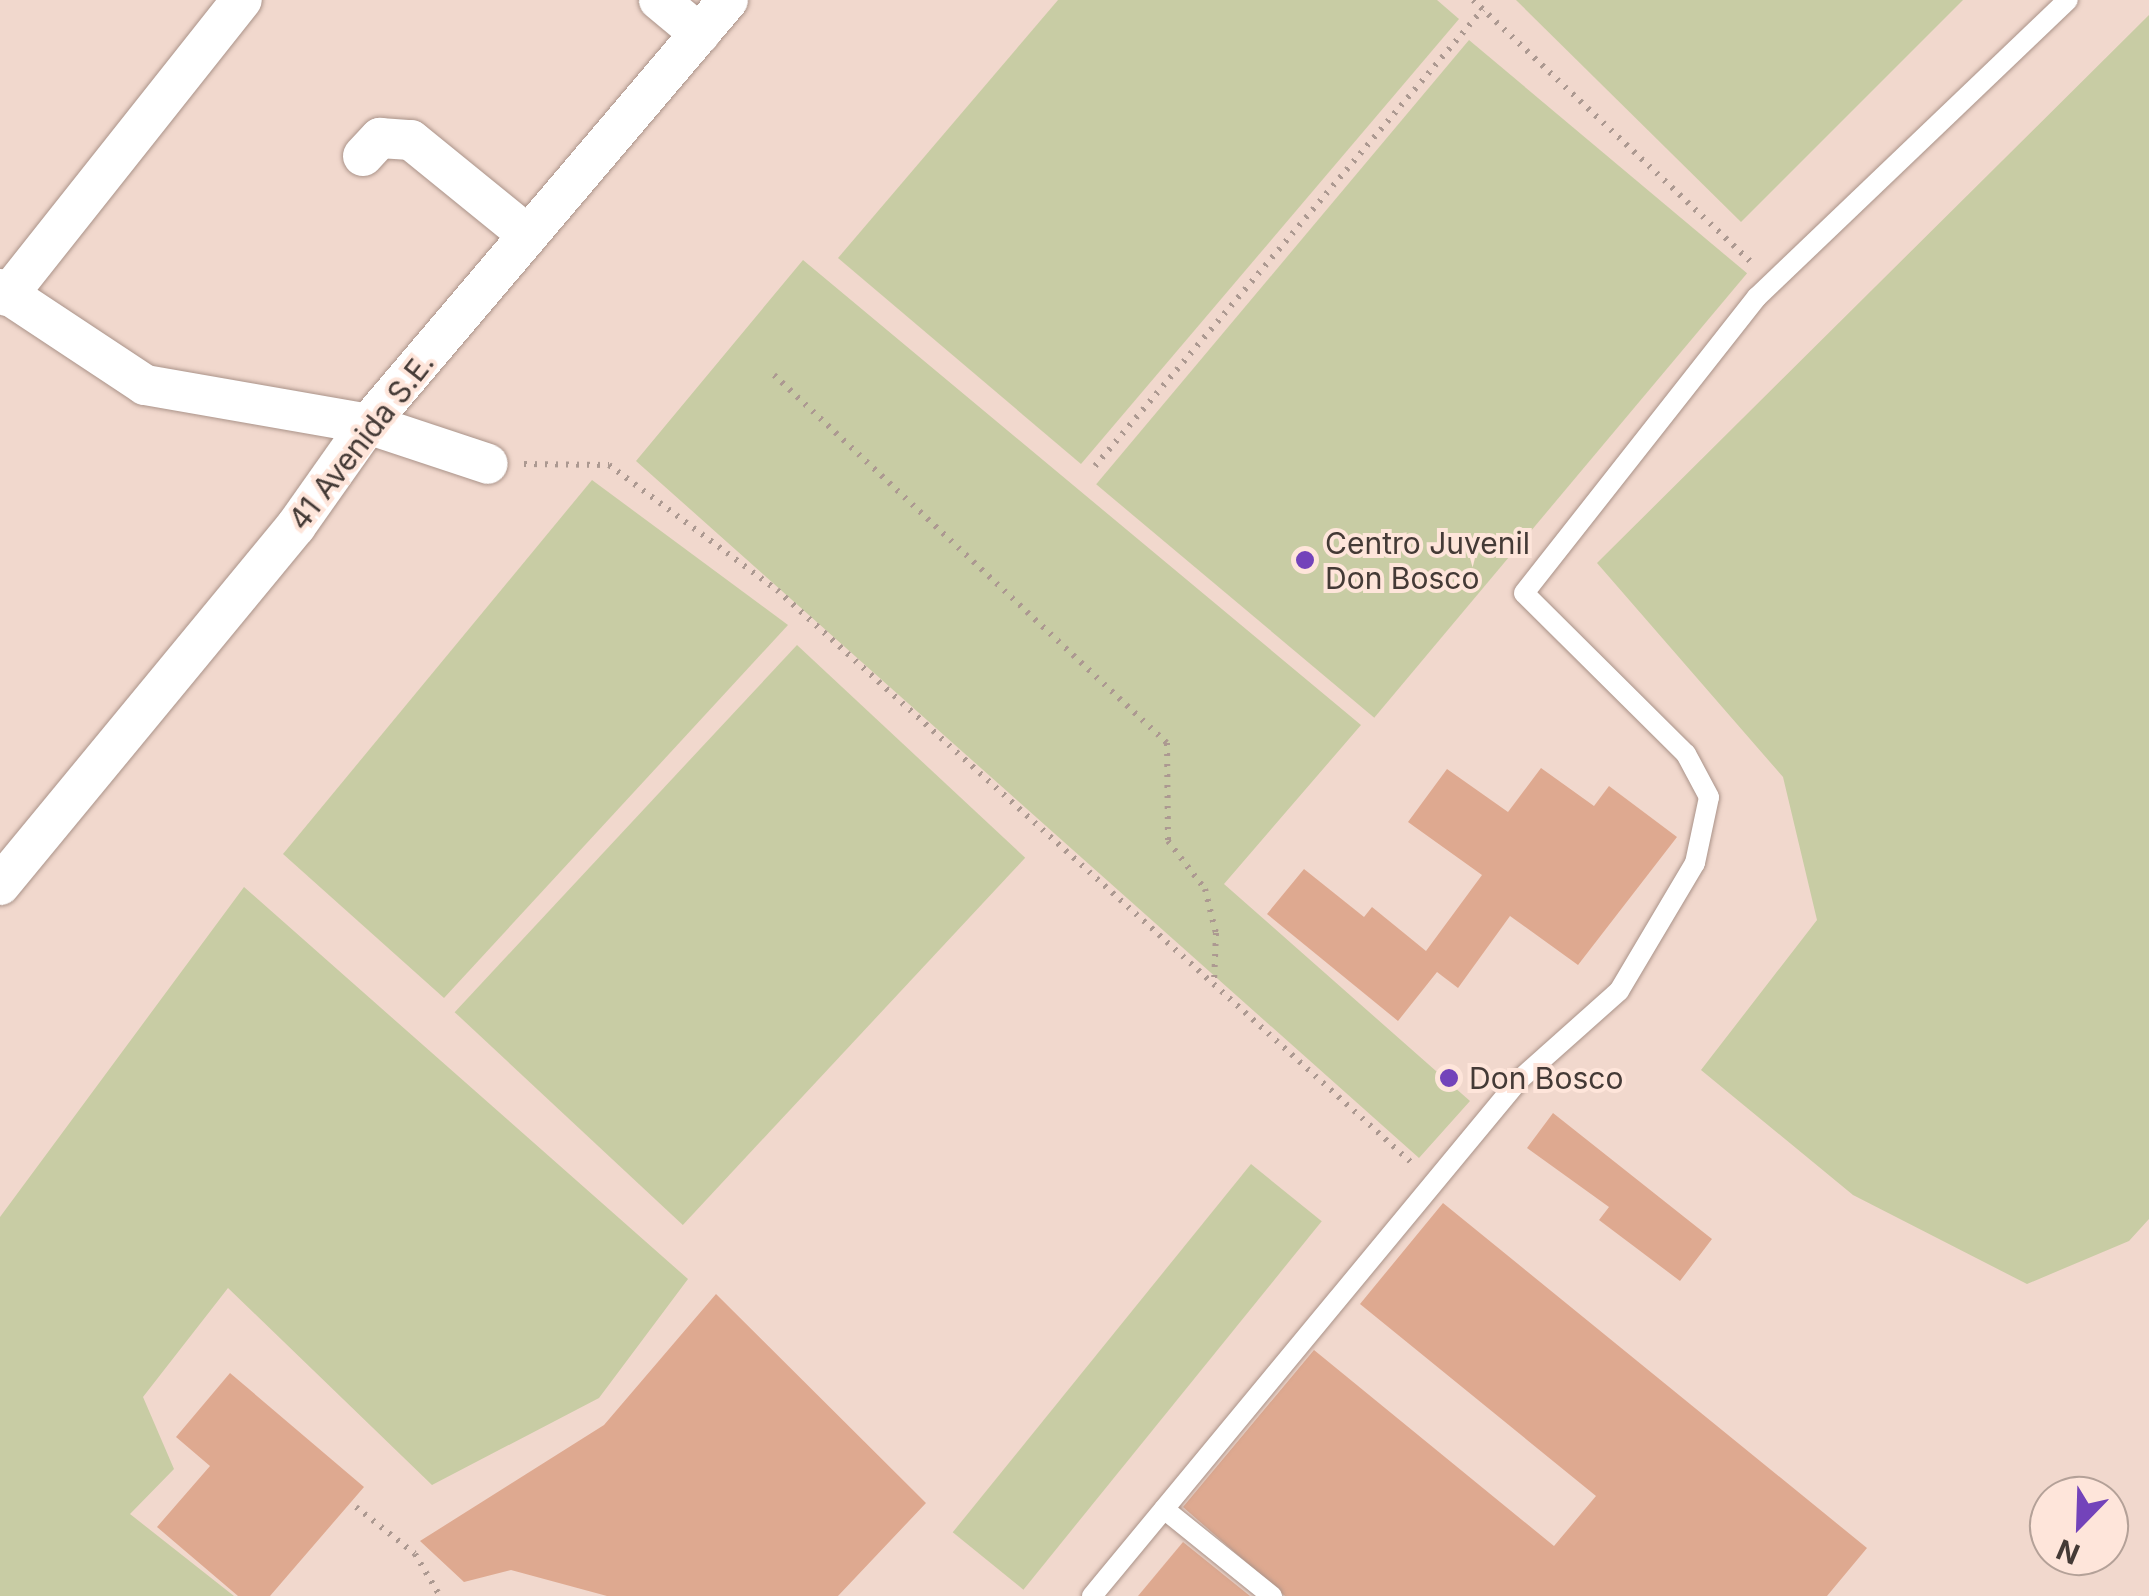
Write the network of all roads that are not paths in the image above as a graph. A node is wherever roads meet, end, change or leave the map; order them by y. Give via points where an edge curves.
1 (242, 0) edge
2 (659, 0) edge
3 (728, 0) edge
4 (2068, 0) edge
5 (700, 34) junction
6 (363, 156) dead end
7 (528, 236) junction
8 (4, 292) edge
9 (368, 424) junction
10 (488, 464) road end
11 (3, 875) edge
12 (1164, 1509) junction
13 (1092, 1596) edge
14 (1272, 1596) edge

1 - 8 street
2 - 5 street
3 - 5 street, 41 Avenida S.E.
4 - 12 lane via 1772,282 1524,593 1686,754 1709,798 1695,863 1619,991 1518,1081
5 - 7 street, 41 Avenida S.E.
6 - 7 street via 380,138 412,140
7 - 9 street, 41 Avenida S.E.
8 - 9 street via 144,385
9 - 10 street
9 - 11 street, 41 Avenida S.E. via 296,526
12 - 13 lane
12 - 14 lane

